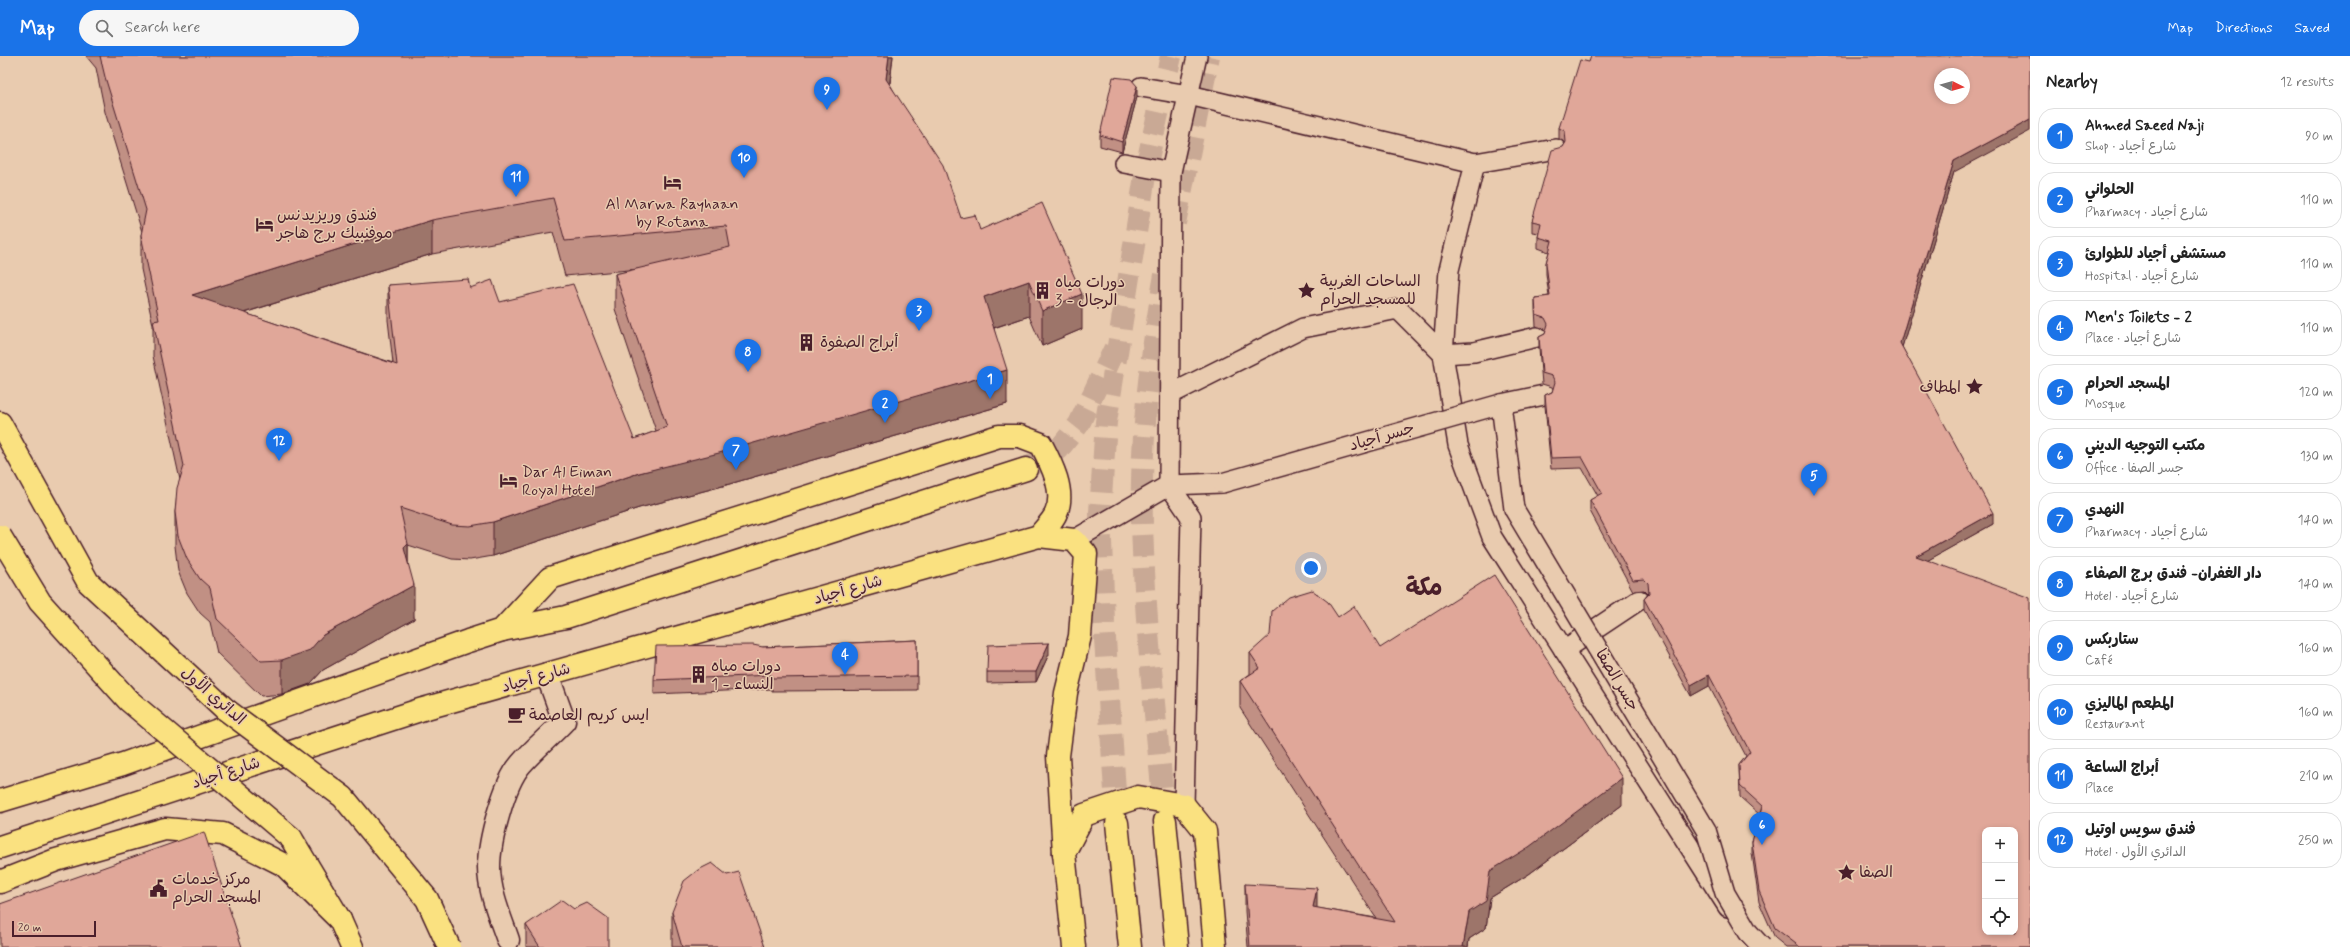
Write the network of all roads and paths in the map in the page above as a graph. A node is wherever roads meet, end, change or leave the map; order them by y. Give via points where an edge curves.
1 (1197, 56) edge
2 (1141, 87) dead end
3 (1189, 94) junction
4 (1556, 149) edge
5 (1124, 163) dead end
6 (1475, 163) junction
7 (1171, 172) junction
8 (1537, 337) dead end
9 (1443, 354) junction
10 (1170, 394) junction
11 (1544, 396) edge
12 (1501, 404) junction
13 (0, 424) edge
14 (1026, 469) tunnel mouth
15 (1169, 485) junction
16 (0, 536) edge
17 (1039, 536) junction
18 (1074, 540) junction
19 (1639, 600) dead end
20 (502, 630) junction
21 (1564, 650) junction
22 (547, 674) junction
23 (0, 801) edge
24 (1184, 805) junction
25 (1165, 821) tunnel mouth
26 (1117, 822) tunnel mouth
27 (0, 847) edge
28 (1064, 853) junction
29 (0, 882) edge
30 (340, 920) junction
31 (508, 940) dead end
32 (352, 947) edge
33 (449, 947) edge
34 (1074, 947) edge
35 (1130, 947) edge
36 (1177, 947) edge
37 (1215, 947) edge
38 (1756, 947) edge
39 (1762, 947) edge

1 - 3 street
2 - 3 street
3 - 6 street
3 - 7 street
4 - 6 street
5 - 7 street
6 - 9 street via 1449,270
7 - 10 street
8 - 9 street via 1474,352
9 - 10 street via 1398,310 1303,328
9 - 21 street via 1458,445 1492,537
10 - 15 street
11 - 12 street, جسر أجياد, bridge
12 - 15 street, جسر أجياد, bridge via 1222,483
12 - 39 street, جسر الصفا, bridge via 1514,509 1706,830 1725,893 1748,932
13 - 33 main road, الدائري الأول, bridge via 88,582 225,709 343,797 428,899
14 - 20 main road via 566,617
15 - 18 street
15 - 24 street via 1191,517
16 - 30 main road, bridge via 40,602 128,700 291,838
17 - 18 main road
17 - 20 main road via 1056,513 1059,494 1050,462 1041,444 1020,436 999,436 550,578
17 - 22 main road, شارع أجياد
18 - 28 main road via 1086,554 1080,636 1066,692 1058,756
19 - 21 street
20 - 23 main road via 123,764
21 - 38 street via 1710,882
22 - 27 main road, شارع أجياد via 424,709
22 - 31 street via 564,721 520,764 509,783 499,806 489,867 494,900
24 - 28 main road via 1138,797 1084,815
24 - 37 main road via 1205,831
25 - 36 main road
26 - 35 main road
28 - 34 main road
29 - 30 main road via 56,860 165,829 223,834 284,865
30 - 32 main road

